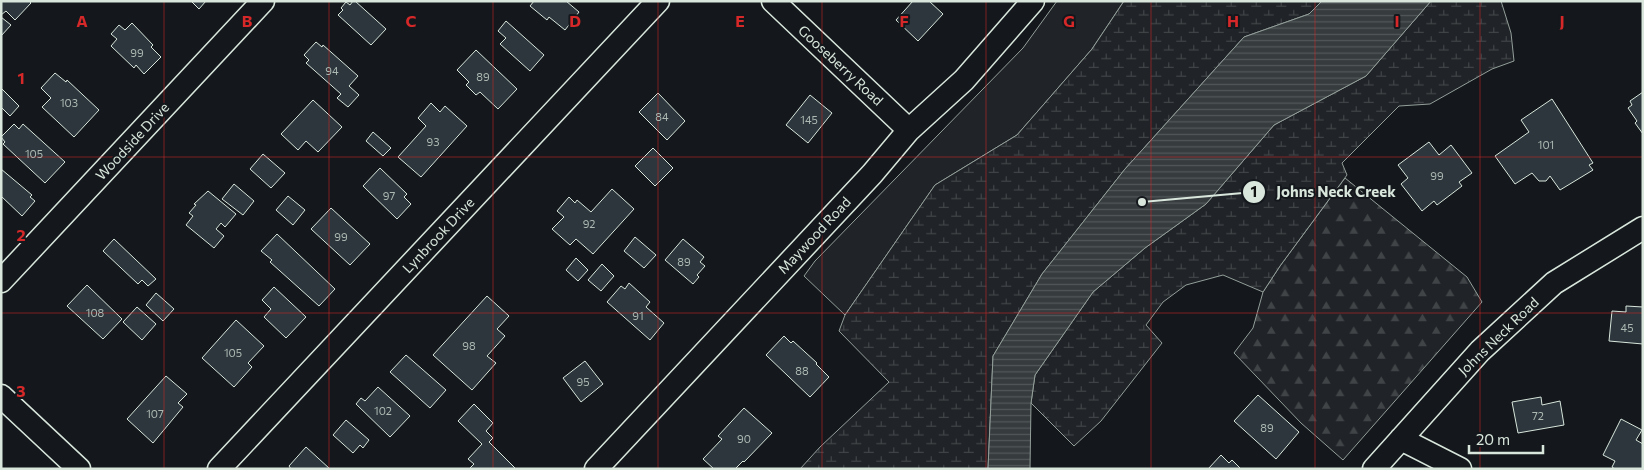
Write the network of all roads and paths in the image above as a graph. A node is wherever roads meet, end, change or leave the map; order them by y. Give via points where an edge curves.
1 (263, 1) edge
2 (658, 1) edge
3 (773, 1) edge
4 (1033, 1) edge
5 (910, 130) junction
6 (1637, 238) edge
7 (1, 281) edge
8 (1, 396) edge
9 (1401, 439) junction
10 (79, 469) edge
11 (218, 469) edge
12 (596, 469) edge
13 (1374, 469) edge
14 (1460, 469) edge

1 - 7 street, Woodside Drive
2 - 11 street, Lynbrook Drive
3 - 5 street, Gooseberry Road
4 - 5 street, Maywood Road via 964,80
5 - 12 street, Maywood Road
6 - 9 street, Johns Neck Road via 1554,283 1480,351
8 - 10 street
9 - 13 street, Johns Neck Road
9 - 14 street

